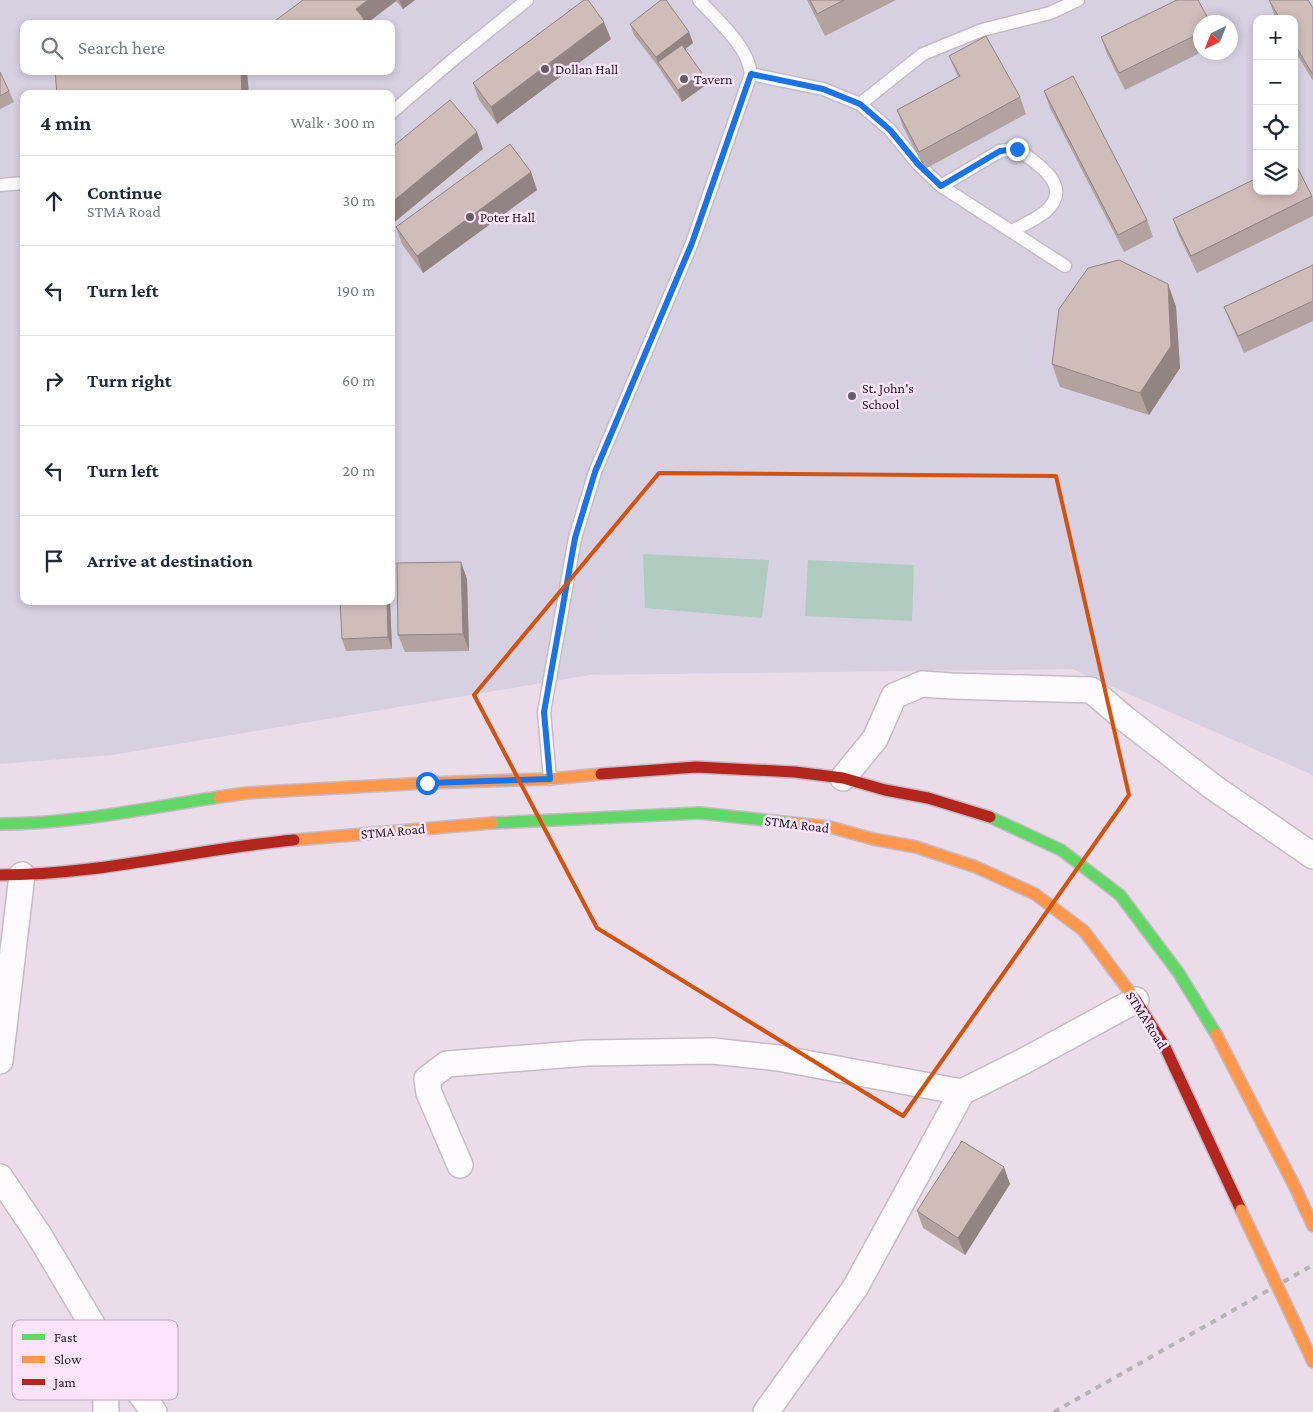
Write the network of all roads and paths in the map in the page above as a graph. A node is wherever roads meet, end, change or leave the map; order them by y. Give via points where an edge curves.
1 (527, 0) edge
2 (699, 0) edge
3 (1078, 0) edge
4 (751, 74) junction
5 (860, 104) junction
6 (395, 110) edge
7 (20, 183) edge
8 (0, 185) edge
9 (941, 186) junction
10 (1012, 231) junction
11 (1065, 266) dead end
12 (843, 778) junction
13 (550, 779) junction
14 (0, 824) edge
15 (1313, 856) edge
16 (11, 875) edge
17 (1136, 1000) junction
18 (0, 1061) edge
19 (962, 1092) junction
20 (460, 1165) dead end
21 (0, 1177) edge
22 (1313, 1226) edge
23 (90, 1320) edge
24 (1313, 1362) edge
25 (145, 1400) edge
26 (154, 1412) edge
27 (766, 1412) edge

1 - 6 lane
2 - 4 lane via 745,53
3 - 5 lane via 1050,13 982,30 923,54
4 - 5 lane via 823,89
4 - 13 lane via 692,243 595,472 575,538 544,712
5 - 9 lane via 890,130
7 - 8 lane
9 - 10 lane
9 - 10 lane via 1000,151 1017,149 1035,162 1056,185 1056,198 1046,211
10 - 11 lane
12 - 13 main road via 696,767
12 - 15 street via 875,739 894,696 922,684 1091,690 1213,787
12 - 22 main road via 928,798 995,819 1061,850 1120,895 1178,972 1210,1023
13 - 14 main road via 246,793 72,819
16 - 17 main road, STMA Road via 79,870 253,844 556,819 700,813 830,827 916,847 976,867 1035,894 1084,931
16 - 18 street
17 - 19 street
17 - 24 main road, STMA Road, bridge via 1165,1047
19 - 20 street via 778,1058 713,1051 587,1053 447,1064 426,1079
19 - 27 street via 855,1288
21 - 23 street
25 - 26 street

